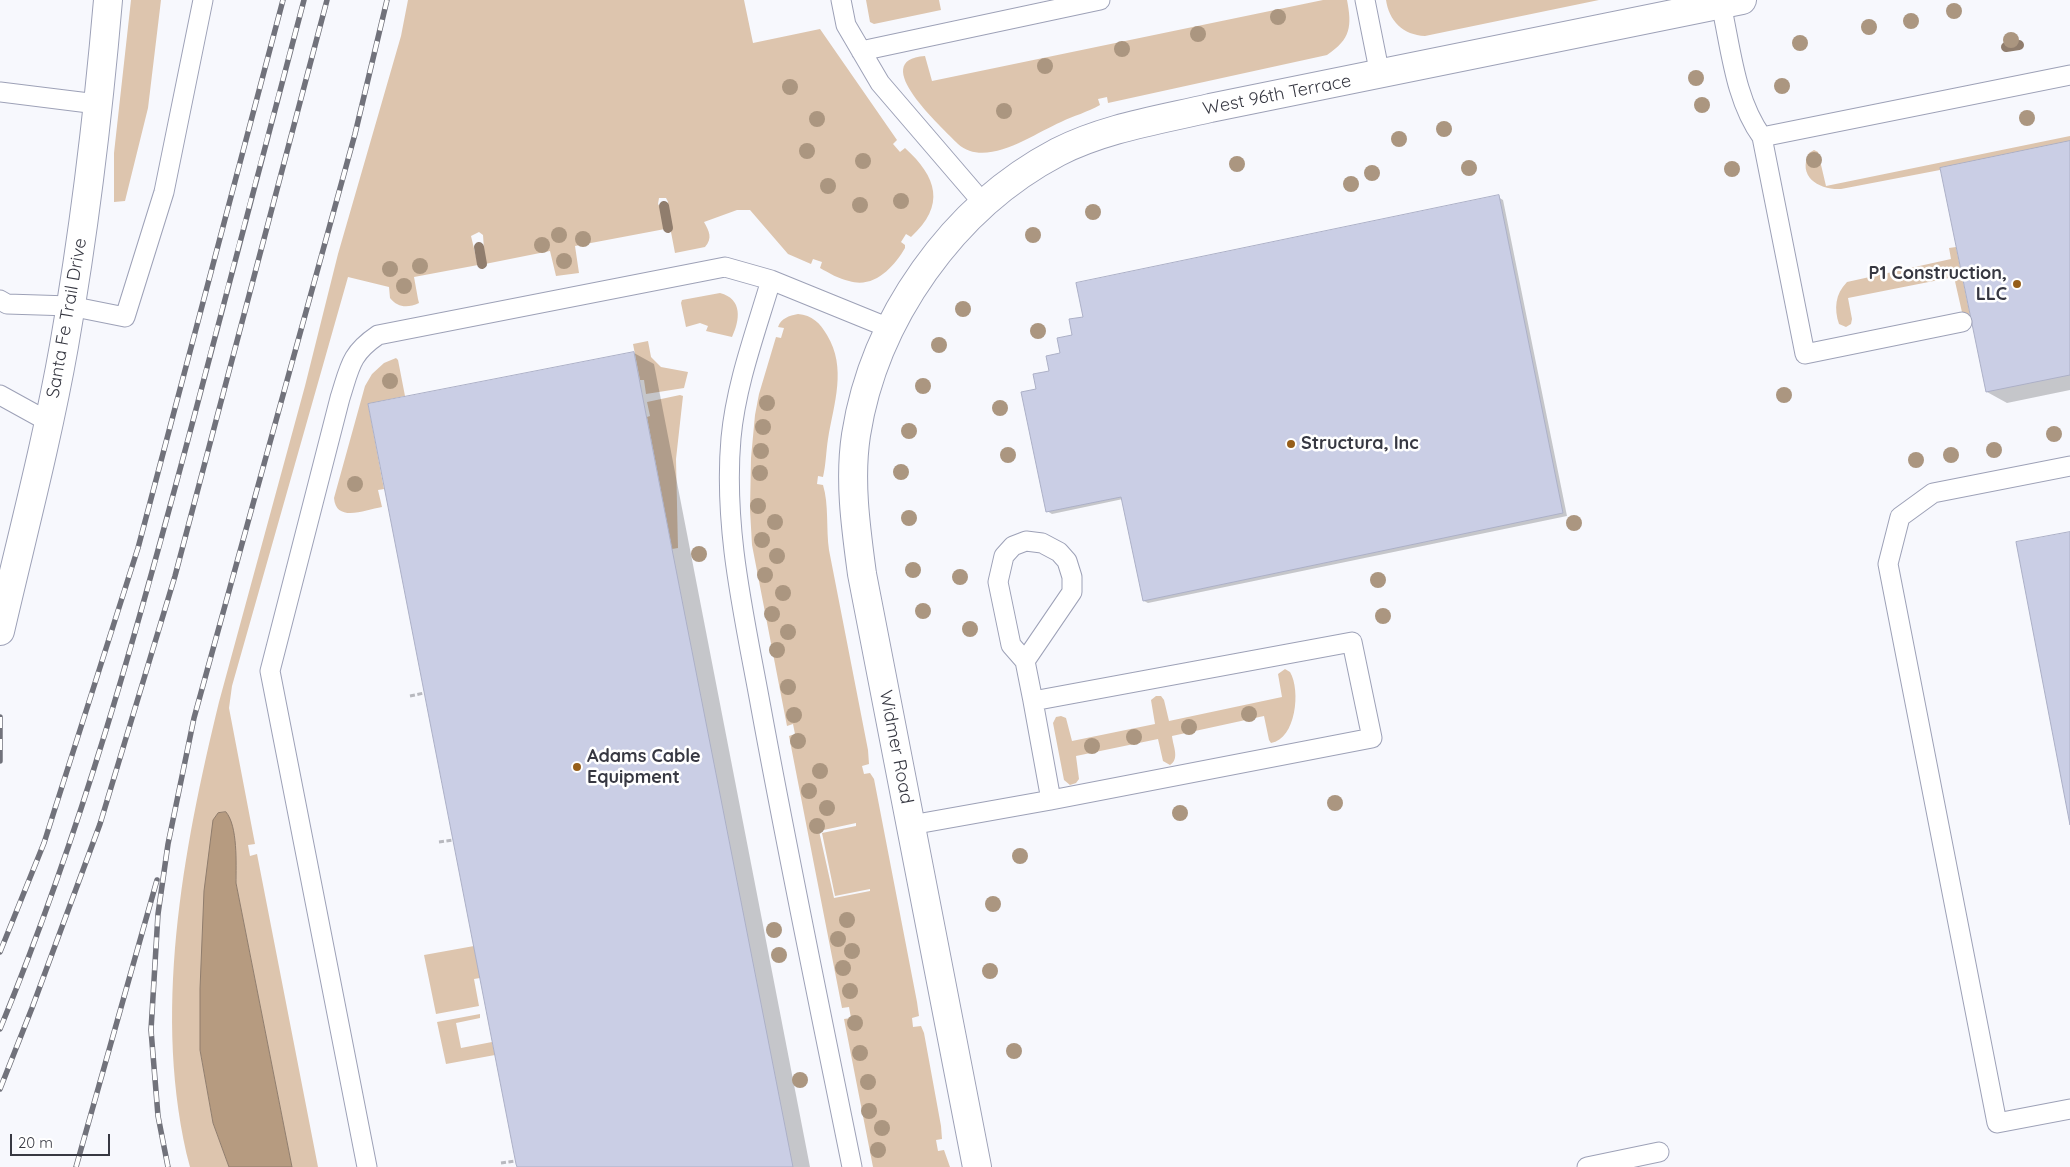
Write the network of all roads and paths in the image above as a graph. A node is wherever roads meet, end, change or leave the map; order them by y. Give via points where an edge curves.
1 (108, 0) edge
2 (203, 0) edge
3 (841, 0) edge
4 (1100, 0) edge
5 (1364, 0) edge
6 (1728, 2) edge
7 (861, 51) junction
8 (1380, 75) junction
9 (2070, 75) edge
10 (0, 92) edge
11 (97, 104) junction
12 (1762, 138) junction
13 (983, 203) junction
14 (771, 280) junction
15 (0, 300) edge
16 (70, 306) junction
17 (1962, 322) dead end
18 (889, 328) junction
19 (0, 395) edge
20 (49, 422) junction
21 (2070, 466) edge
22 (0, 631) edge
23 (1025, 661) junction
24 (424, 693) dead end
25 (410, 696) dead end
26 (1033, 701) junction
27 (1051, 800) junction
28 (911, 825) junction
29 (453, 840) dead end
30 (439, 842) dead end
31 (2070, 1109) edge
32 (1659, 1152) dead end
33 (515, 1161) dead end
34 (501, 1163) dead end
35 (367, 1167) edge
36 (852, 1167) edge
37 (977, 1167) edge
38 (1588, 1167) edge

1 - 11 street, Santa Fe Trail Drive
2 - 16 lane via 164,192 125,317
3 - 7 lane via 846,24
4 - 7 lane
5 - 8 lane
6 - 8 street, West 96th Terrace
6 - 12 lane via 1744,105
7 - 13 lane via 880,83
8 - 13 street, West 96th Terrace via 1210,108 1085,140 1018,176
9 - 12 lane
10 - 11 lane
11 - 16 street, Santa Fe Trail Drive via 87,198
12 - 17 lane via 1804,354
13 - 18 street, West 96th Terrace via 930,264
14 - 18 lane
14 - 35 lane via 725,267 378,335 352,358 270,671
14 - 36 lane via 740,389 731,437 733,552
15 - 16 lane via 7,304
16 - 20 street, Santa Fe Trail Drive
18 - 28 street, Widmer Road via 864,393 856,437 854,483 862,574
19 - 20 lane
20 - 22 street, Santa Fe Trail Drive
21 - 31 lane via 1932,493 1900,516 1888,564 1997,1123
23 - 23 lane via 1072,592 1072,577 1059,552 1042,543 1026,541 1013,546 1004,556 998,582 1011,645
23 - 26 lane
24 - 25 path
26 - 27 lane
26 - 27 lane via 1352,642 1372,738
27 - 28 lane
28 - 37 street, Widmer Road
29 - 30 path
32 - 38 lane
33 - 34 path

